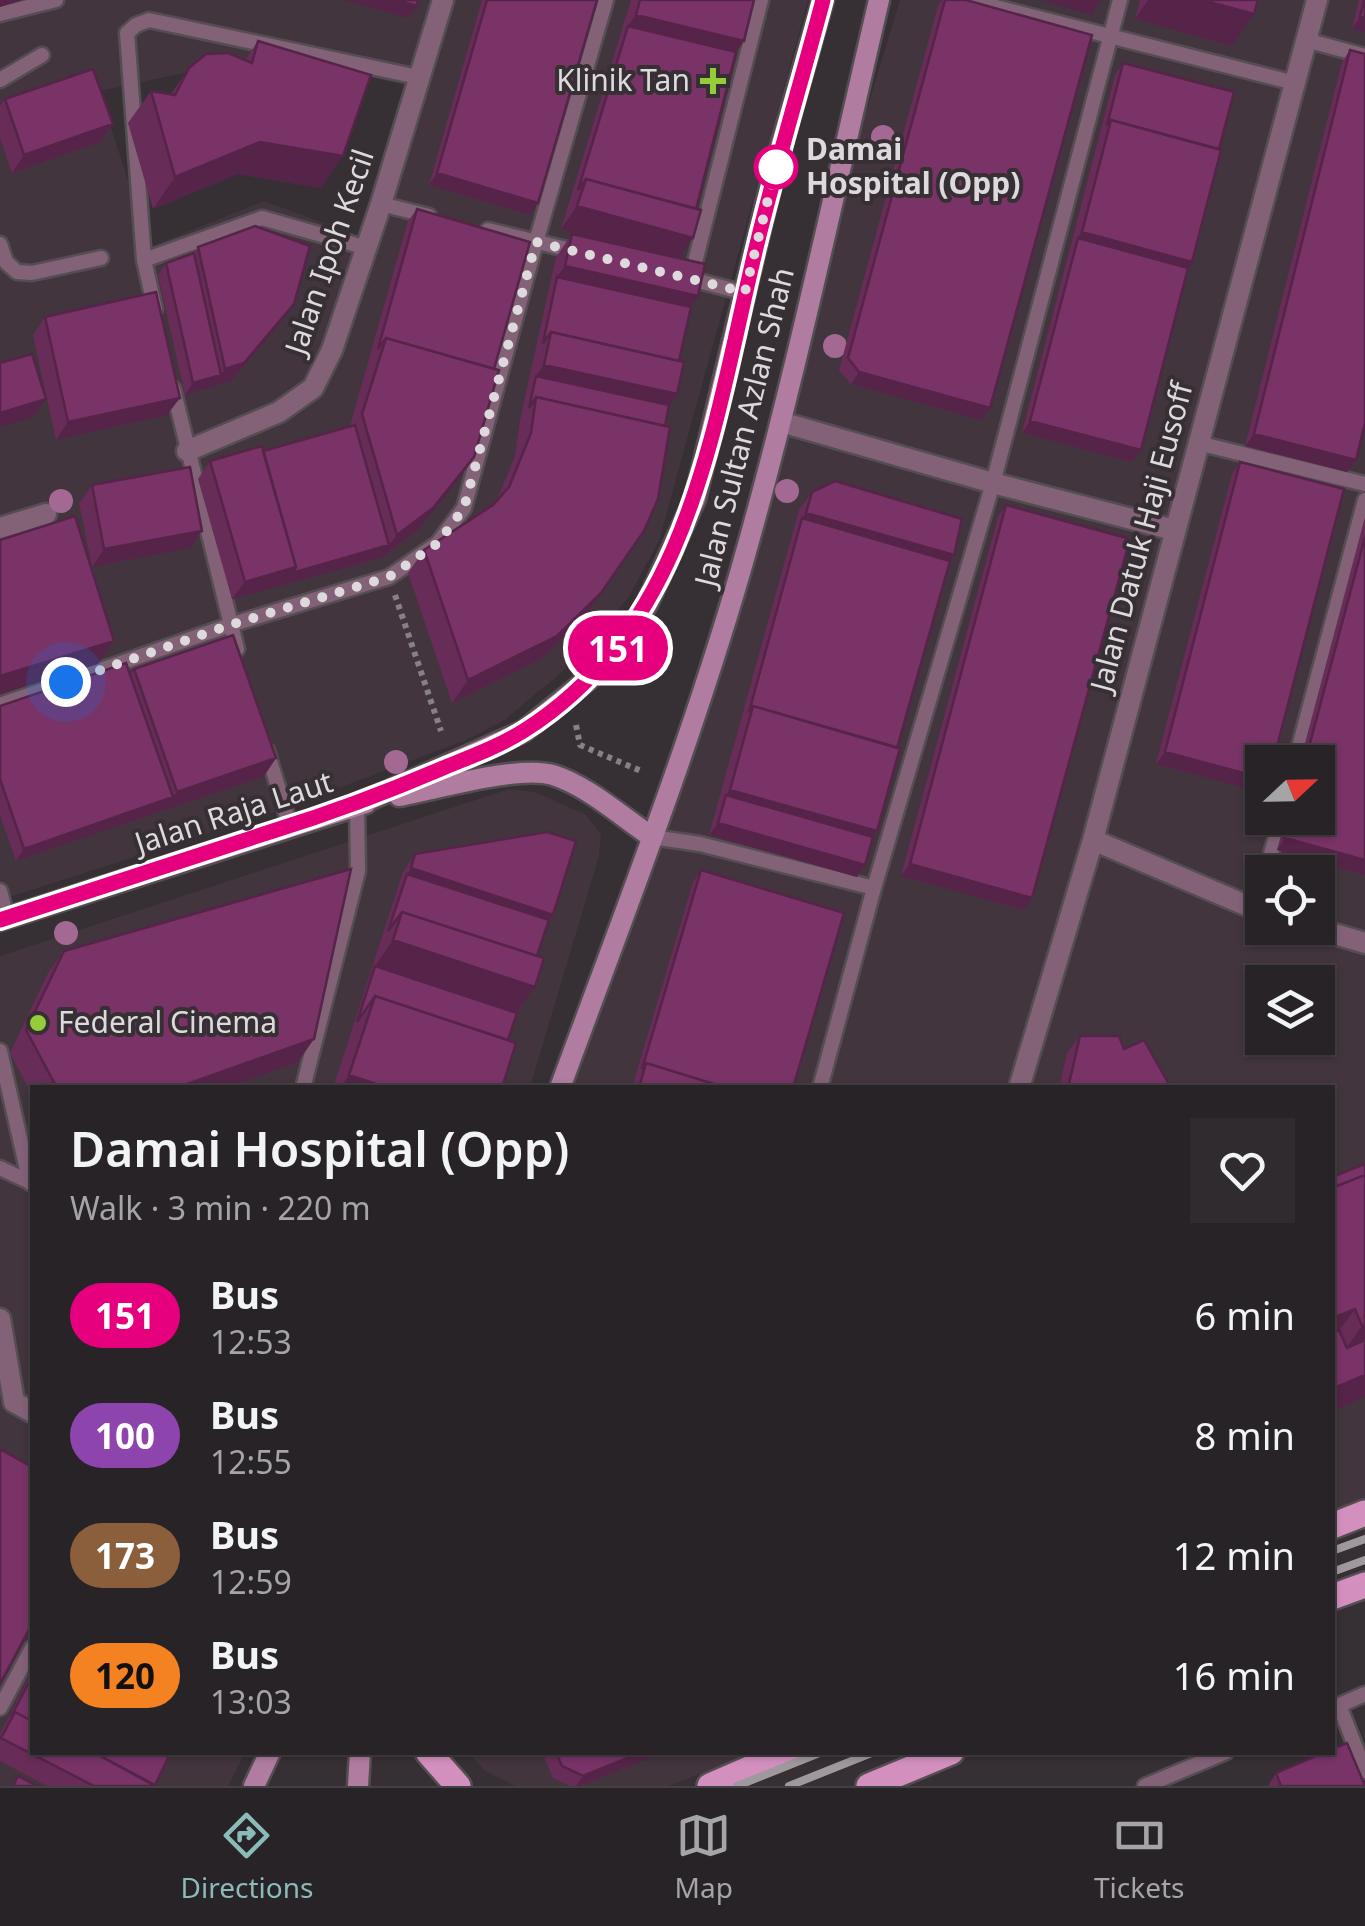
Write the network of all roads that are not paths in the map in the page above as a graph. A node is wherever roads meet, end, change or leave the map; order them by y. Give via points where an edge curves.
1 (56, 0) edge
2 (443, 0) edge
3 (606, 0) edge
4 (762, 0) edge
5 (879, 0) edge
6 (968, 0) edge
7 (1120, 0) edge
8 (1317, 0) edge
9 (819, 3) edge
10 (0, 14) edge
11 (1110, 35) junction
12 (1306, 40) junction
13 (42, 54) dead end
14 (1365, 56) edge
15 (418, 78) junction
16 (0, 80) edge
17 (1295, 83) junction
18 (381, 204) junction
19 (439, 218) edge
20 (478, 228) edge
21 (536, 242) junction
22 (0, 244) edge
23 (367, 248) junction
24 (594, 256) edge
25 (101, 258) dead end
26 (144, 260) junction
27 (671, 274) edge
28 (690, 278) junction
29 (745, 292) junction
30 (157, 318) edge
31 (170, 375) edge
32 (781, 422) junction
33 (1198, 442) junction
34 (187, 451) junction
35 (993, 483) junction
36 (1365, 484) edge
37 (1365, 500) edge
38 (46, 514) dead end
39 (0, 528) edge
40 (1174, 530) junction
41 (230, 625) junction
42 (241, 662) edge
43 (0, 704) edge
44 (262, 735) edge
45 (1300, 745) edge
46 (356, 805) junction
47 (290, 826) junction
48 (652, 837) junction
49 (1093, 840) junction
50 (874, 888) junction
51 (0, 891) edge
52 (1245, 906) edge
53 (4, 919) edge
54 (1335, 934) edge
55 (1365, 943) edge
56 (0, 1051) edge
57 (304, 1085) edge
58 (561, 1085) edge
59 (821, 1085) edge
60 (1020, 1085) edge
61 (0, 1168) edge
62 (30, 1179) edge
63 (30, 1183) edge
64 (0, 1319) edge
65 (16, 1407) edge
66 (1365, 1512) edge
67 (1335, 1525) edge
68 (1365, 1584) edge
69 (1335, 1596) edge
70 (30, 1652) edge
71 (1365, 1694) edge
72 (1336, 1707) edge
73 (0, 1708) edge
74 (269, 1755) edge
75 (360, 1755) edge
76 (431, 1755) edge
77 (781, 1755) edge
78 (944, 1755) edge
79 (1219, 1755) edge
80 (1365, 1771) edge
81 (254, 1786) edge
82 (358, 1786) edge
83 (458, 1786) edge
84 (710, 1786) edge
85 (869, 1786) edge
86 (1145, 1786) edge

1 - 10 lane
2 - 15 street, Jalan Ipoh Kecil
3 - 21 lane
4 - 28 lane
5 - 32 main road, Jalan Sultan Azlan Shah
6 - 11 lane
7 - 11 lane
8 - 12 street, Jalan Datuk Haji Eusoff
9 - 29 main road, Jalan Sultan Azlan Shah
11 - 17 lane
11 - 35 lane
12 - 14 lane
12 - 17 street, Jalan Datuk Haji Eusoff
13 - 16 lane
15 - 18 street, Jalan Ipoh Kecil
15 - 26 lane via 150,20 136,25 127,33
17 - 33 street, Jalan Datuk Haji Eusoff
18 - 19 lane
18 - 23 street, Jalan Ipoh Kecil
20 - 21 lane
21 - 24 lane
21 - 41 lane via 464,508 438,543 389,577
22 - 25 lane via 17,272
23 - 26 lane via 262,218
23 - 34 street, Jalan Ipoh Kecil via 313,388 279,412
26 - 30 lane
27 - 28 lane
28 - 29 lane
29 - 46 main road, Jalan Sultan Azlan Shah via 696,499 625,640 524,731
31 - 34 lane
32 - 35 street
32 - 48 main road, Jalan Sultan Azlan Shah via 686,749
33 - 36 lane
33 - 40 street, Jalan Datuk Haji Eusoff
34 - 41 lane
35 - 40 street
35 - 50 lane
37 - 45 lane
38 - 39 street
40 - 49 street, Jalan Datuk Haji Eusoff
41 - 42 lane
41 - 43 lane
44 - 47 lane
46 - 47 main road, Jalan Raja Laut
46 - 48 main road, Jalan Raja Laut via 499,777 552,775
46 - 57 lane via 358,871
47 - 53 main road, Jalan Raja Laut
48 - 50 lane
48 - 58 main road, Jalan Sultan Azlan Shah
49 - 52 street
49 - 60 street, Jalan Datuk Haji Eusoff
50 - 59 lane
51 - 53 lane
54 - 55 street
56 - 62 lane
61 - 63 lane
64 - 65 street
66 - 67 main road
68 - 69 main road
70 - 73 lane
71 - 72 lane
72 - 80 lane
74 - 81 main road
75 - 82 main road
76 - 83 main road
77 - 84 main road
78 - 85 main road
79 - 86 lane

